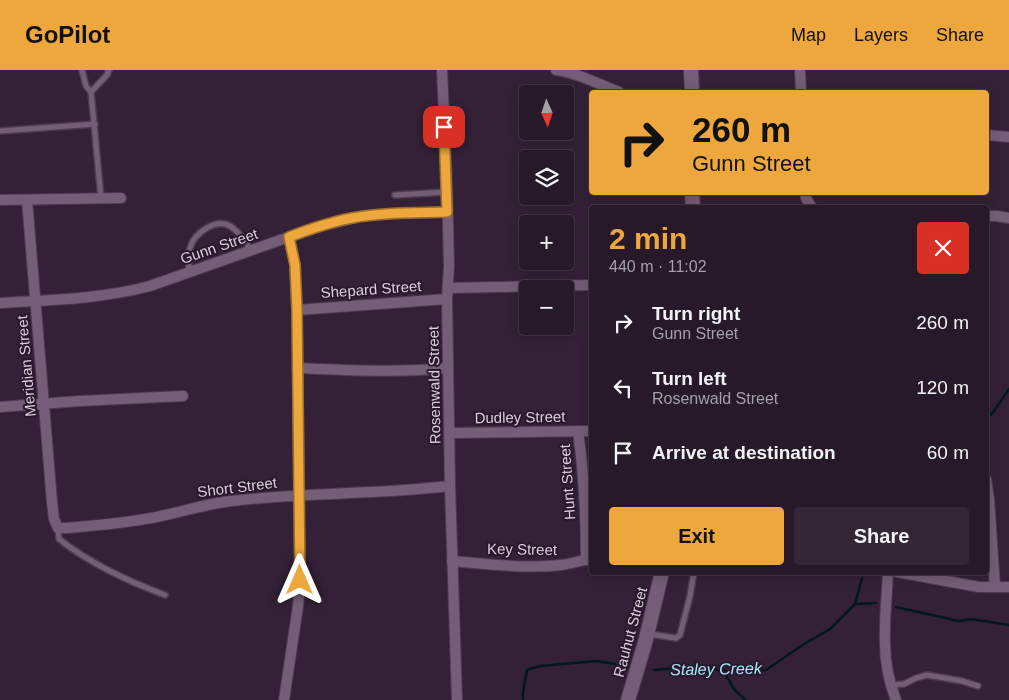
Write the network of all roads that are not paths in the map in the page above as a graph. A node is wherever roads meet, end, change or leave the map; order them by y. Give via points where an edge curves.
1 (82, 70) edge
2 (108, 70) edge
3 (442, 70) edge
4 (556, 70) edge
5 (691, 70) edge
6 (800, 70) edge
7 (613, 90) edge
8 (692, 90) edge
9 (801, 90) edge
10 (91, 92) junction
11 (95, 124) junction
12 (0, 131) edge
13 (989, 135) edge
14 (1009, 137) edge
15 (447, 192) junction
16 (395, 194) dead end
17 (121, 198) dead end
18 (101, 199) junction
19 (0, 200) edge
20 (27, 200) junction
21 (447, 212) junction
22 (989, 216) edge
23 (1009, 218) edge
24 (289, 237) junction
25 (251, 251) junction
26 (190, 272) junction
27 (589, 285) edge
28 (448, 288) junction
29 (448, 299) junction
30 (36, 301) junction
31 (0, 303) edge
32 (297, 310) junction
33 (297, 368) junction
34 (448, 368) junction
35 (183, 396) dead end
36 (44, 404) junction
37 (0, 407) edge
38 (578, 431) junction
39 (589, 431) edge
40 (450, 433) junction
41 (450, 486) junction
42 (299, 495) junction
43 (989, 499) edge
44 (58, 528) junction
45 (589, 559) edge
46 (452, 561) junction
47 (661, 575) edge
48 (694, 575) edge
49 (888, 575) edge
50 (913, 575) edge
51 (1009, 587) edge
52 (995, 588) junction
53 (165, 595) dead end
54 (647, 633) junction
55 (891, 685) junction
56 (978, 686) dead end
57 (284, 700) edge
58 (457, 700) edge
59 (628, 700) edge
60 (896, 700) edge

1 - 10 lane
2 - 10 lane via 107,76
3 - 15 street, Rosenwald Street
4 - 7 street via 581,76
5 - 8 main road
6 - 9 street
10 - 11 lane
11 - 12 lane
11 - 18 lane
13 - 14 street
15 - 16 lane
15 - 21 street, Rosenwald Street
17 - 18 street
18 - 20 street
19 - 20 street
20 - 30 street, Meridian Street
21 - 24 street, Gunn Street via 362,216
21 - 28 street, Rosenwald Street
22 - 23 street
24 - 25 street, Gunn Street
24 - 32 street via 295,265
25 - 26 street, Gunn Street
25 - 26 lane via 231,226 216,224 192,243
26 - 30 street, Gunn Street via 129,292
27 - 28 street
28 - 29 street, Rosenwald Street
29 - 32 street, Shepard Street
29 - 34 street, Rosenwald Street
30 - 31 street, Gunn Street
30 - 36 street, Meridian Street
32 - 33 street
33 - 34 street via 373,371
33 - 42 street
34 - 40 street, Rosenwald Street
35 - 36 street
36 - 37 street
36 - 44 street, Meridian Street via 54,519
38 - 39 street, Dudley Street
38 - 40 street, Dudley Street
38 - 45 street, Hunt Street
40 - 41 street, Rosenwald Street
41 - 42 street, Short Street
41 - 46 street, Rosenwald Street
42 - 44 street, Short Street via 228,501 132,521
42 - 57 street via 300,580
43 - 52 street
44 - 53 lane via 59,538 72,549
45 - 46 street, Key Street via 530,567
46 - 58 street, Rosenwald Street
47 - 54 main road, Rauhut Street
48 - 54 lane via 680,635 676,638
49 - 55 street via 884,643
50 - 52 street
51 - 52 street
54 - 59 main road, Rauhut Street
55 - 56 lane via 904,684 927,675
55 - 60 street

